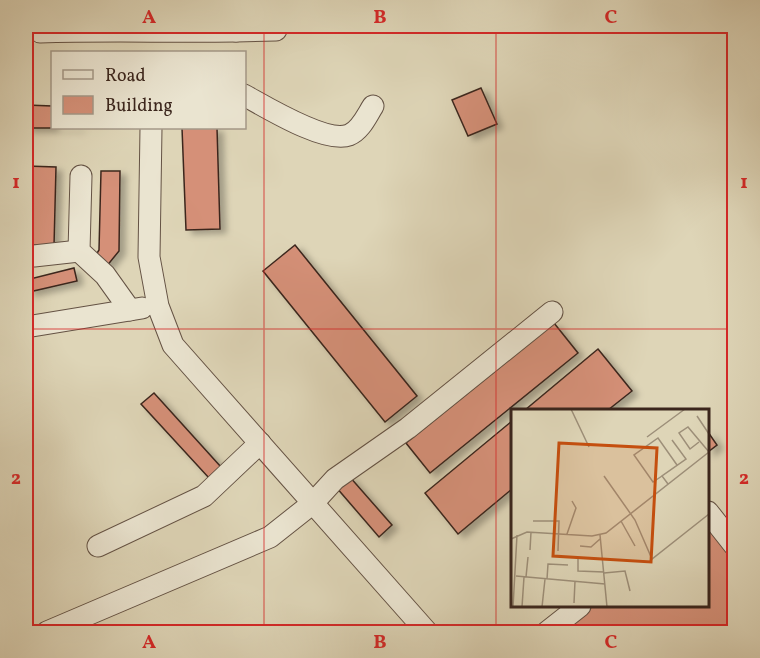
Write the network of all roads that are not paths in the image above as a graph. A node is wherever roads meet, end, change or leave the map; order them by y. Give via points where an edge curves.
1 (276, 26) edge
2 (236, 28) edge
3 (40, 33) dead end
4 (153, 37) edge
5 (246, 96) edge
6 (374, 106) dead end
7 (152, 129) edge
8 (81, 176) dead end
9 (79, 252) junction
10 (34, 256) dead end
11 (158, 306) junction
12 (130, 310) junction
13 (552, 312) dead end
14 (26, 327) edge
15 (260, 443) junction
16 (313, 502) junction
17 (709, 513) edge
18 (735, 545) edge
19 (98, 546) dead end
20 (579, 607) edge
21 (47, 633) edge
22 (427, 633) edge
23 (547, 633) edge

1 - 2 street via 276,30
2 - 4 street
3 - 4 street via 124,29
5 - 6 street via 290,120 331,135 349,135 361,126
7 - 11 street via 149,257
8 - 9 street
9 - 10 street
9 - 12 street via 105,275
11 - 12 street
11 - 15 street via 173,345
12 - 14 street
13 - 16 street via 408,428 335,479
15 - 16 street
15 - 19 street via 204,496
16 - 21 street via 270,537
16 - 22 street
17 - 18 street
20 - 23 street

